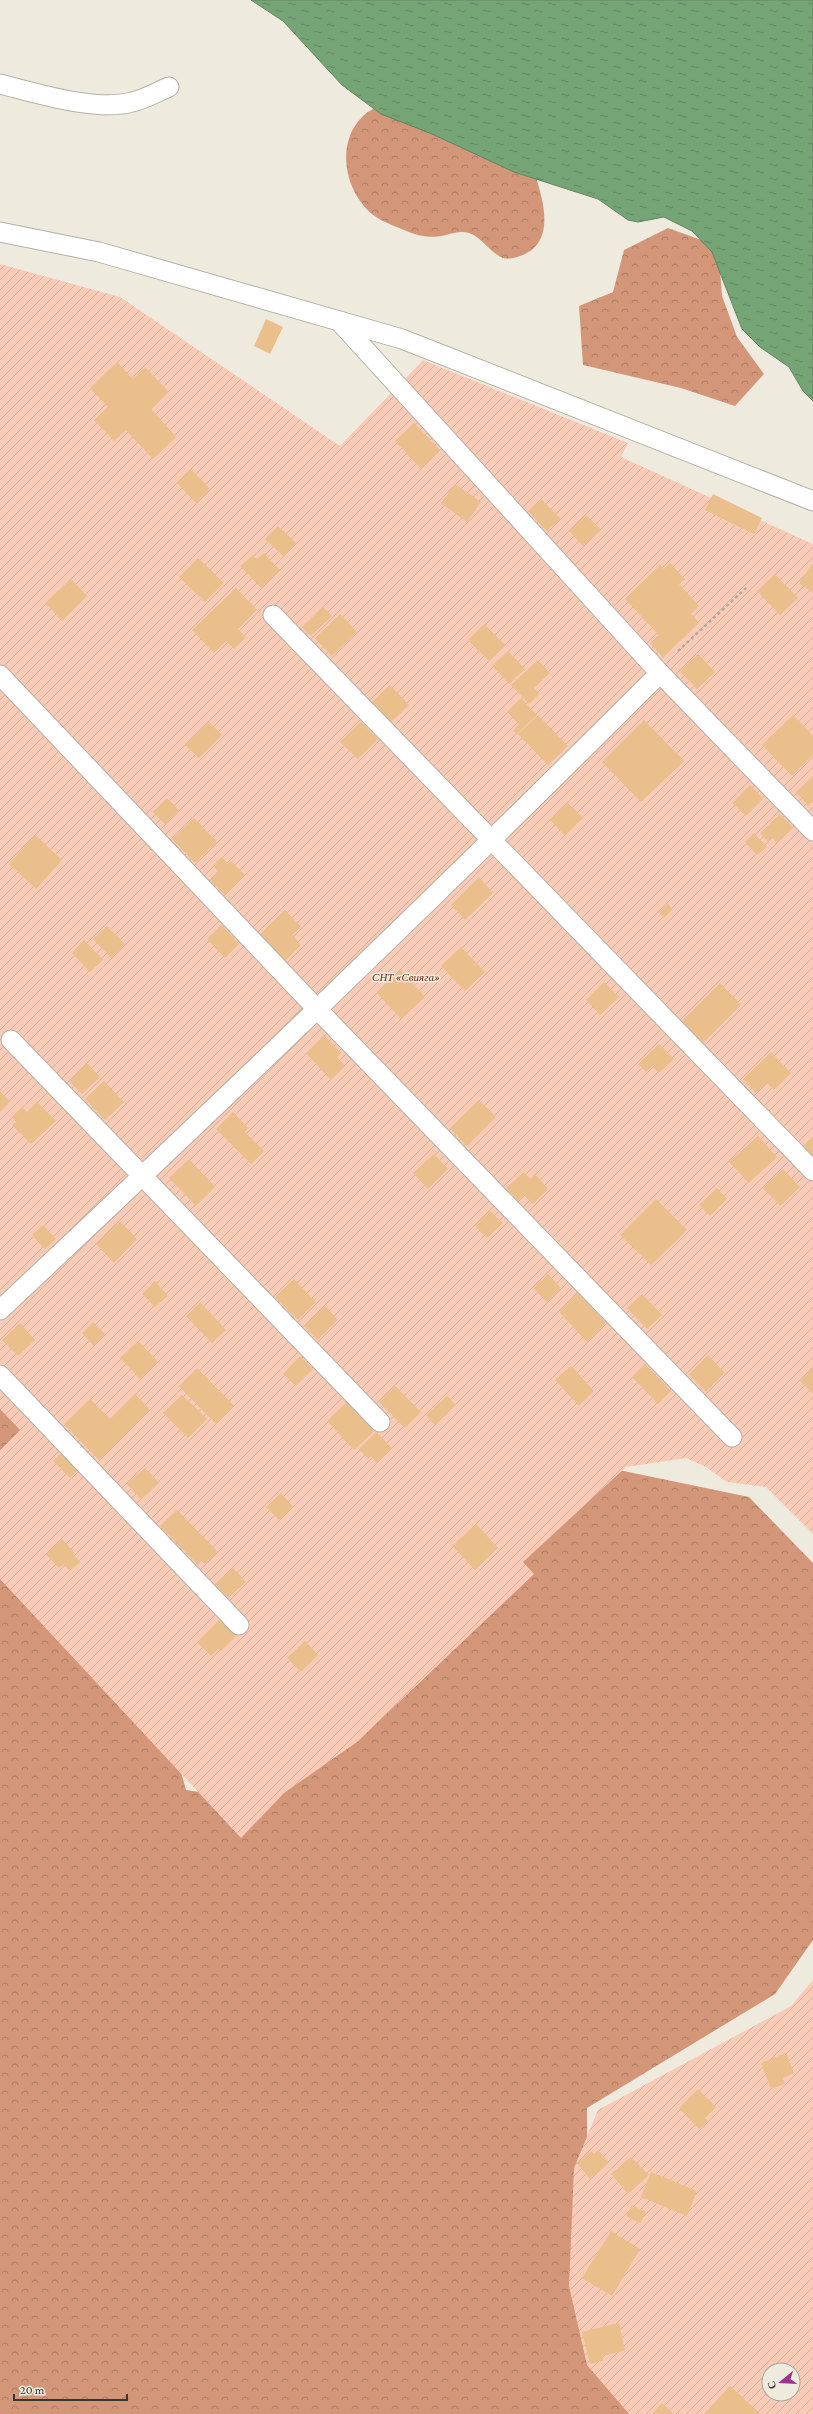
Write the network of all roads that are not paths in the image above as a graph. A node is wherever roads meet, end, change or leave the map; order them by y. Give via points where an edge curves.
1 (0, 84) edge
2 (169, 87) dead end
3 (0, 232) edge
4 (338, 320) junction
5 (813, 501) edge
6 (273, 615) dead end
7 (659, 672) junction
8 (0, 675) edge
9 (813, 831) edge
10 (492, 840) junction
11 (317, 1009) junction
12 (11, 1040) dead end
13 (813, 1171) edge
14 (143, 1176) junction
15 (0, 1310) edge
16 (0, 1375) edge
17 (380, 1422) dead end
18 (732, 1437) dead end
19 (239, 1625) dead end

1 - 2 lane via 64,100 114,105 133,102
3 - 4 lane via 99,252
4 - 5 lane via 402,339
4 - 7 lane
6 - 10 lane
7 - 9 lane
7 - 10 lane
8 - 11 lane
10 - 11 lane
10 - 13 lane
11 - 14 lane
11 - 18 lane
12 - 14 lane
14 - 15 lane
14 - 17 lane
16 - 19 lane

